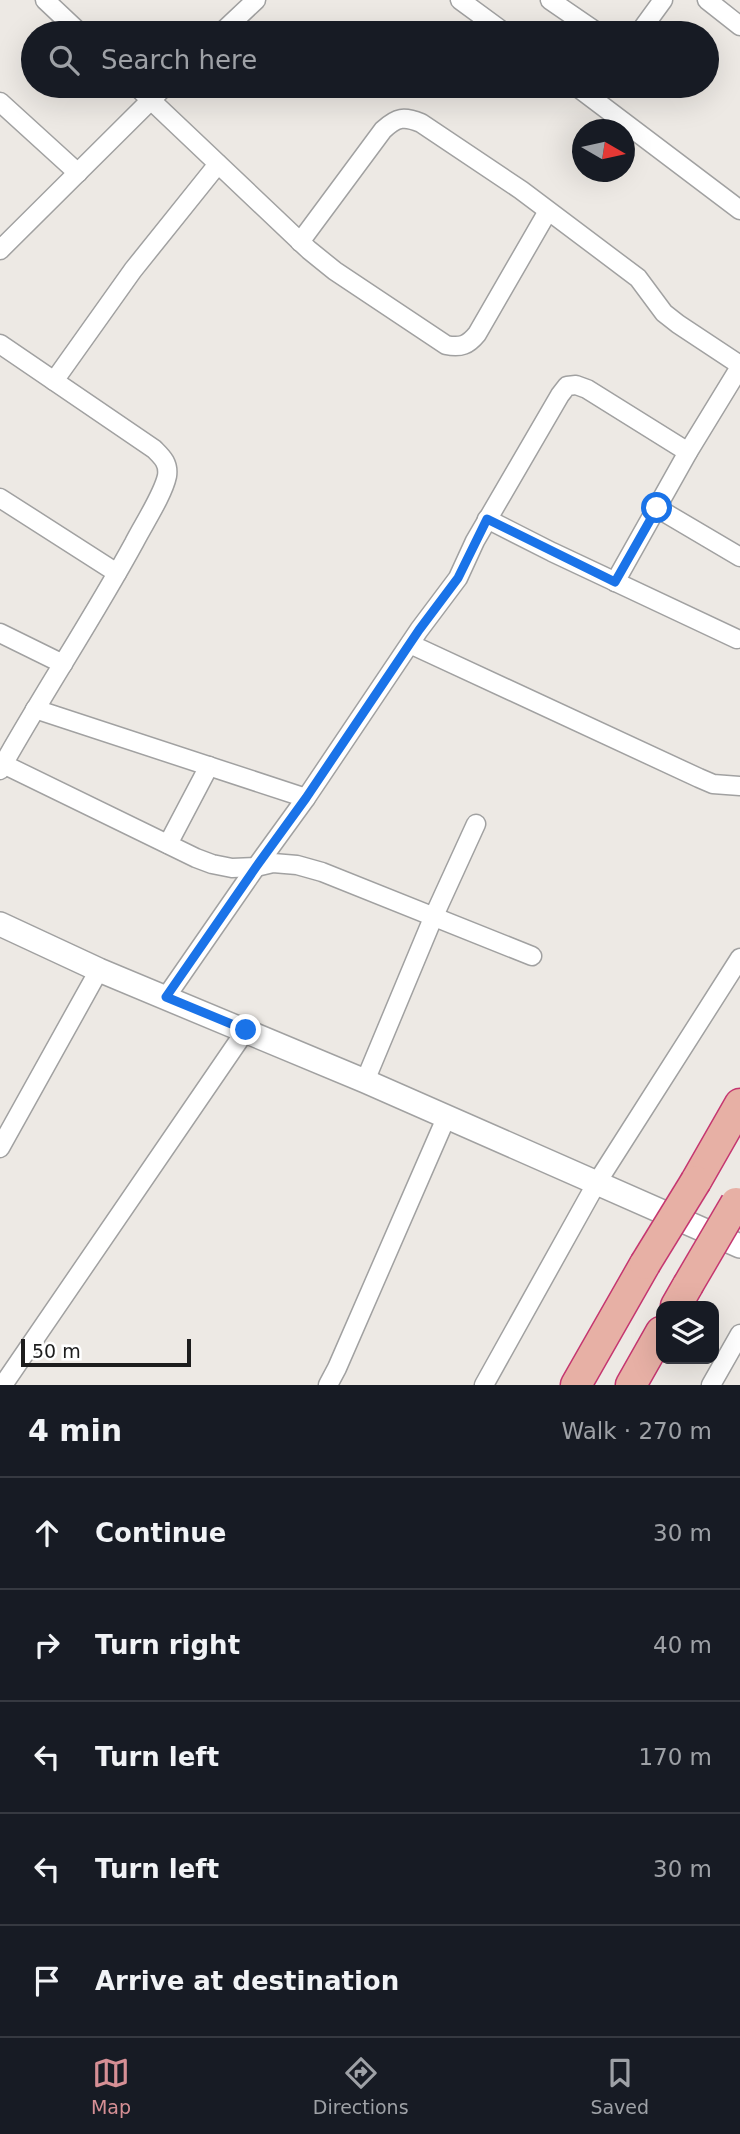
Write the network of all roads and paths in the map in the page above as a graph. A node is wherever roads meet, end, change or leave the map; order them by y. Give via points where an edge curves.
1 (256, 0) edge
2 (460, 0) edge
3 (550, 0) edge
4 (663, 0) edge
5 (707, 0) edge
6 (51, 2) edge
7 (69, 21) edge
8 (234, 21) edge
9 (489, 21) edge
10 (581, 21) edge
11 (648, 21) edge
12 (740, 26) edge
13 (592, 98) edge
14 (150, 99) joint
15 (0, 102) edge
16 (218, 164) junction
17 (78, 173) junction
18 (740, 210) edge
19 (548, 211) junction
20 (3, 242) edge
21 (300, 242) junction
22 (0, 344) edge
23 (740, 366) edge
24 (54, 381) junction
25 (688, 452) junction
26 (0, 498) edge
27 (657, 508) junction
28 (487, 519) junction
29 (740, 557) edge
30 (117, 573) junction
31 (615, 582) junction
32 (0, 633) edge
33 (737, 639) dead end
34 (410, 644) junction
35 (62, 664) junction
36 (35, 709) junction
37 (209, 766) junction
38 (2, 767) edge
39 (740, 786) edge
40 (306, 798) junction
41 (476, 824) dead end
42 (168, 844) junction
43 (256, 867) junction
44 (433, 918) junction
45 (0, 924) edge
46 (532, 956) dead end
47 (740, 958) edge
48 (99, 970) junction
49 (166, 997) junction
50 (246, 1030) junction
51 (365, 1081) junction
52 (740, 1104) edge
53 (446, 1118) junction
54 (0, 1148) edge
55 (596, 1184) junction
56 (738, 1199) edge
57 (740, 1246) edge
58 (682, 1296) edge
59 (740, 1334) edge
60 (656, 1341) edge
61 (3, 1385) edge
62 (328, 1385) edge
63 (484, 1385) edge
64 (576, 1385) edge
65 (631, 1385) edge
66 (711, 1385) edge

1 - 8 street
2 - 9 street
3 - 10 street
4 - 11 street
5 - 12 street
6 - 7 street
13 - 18 street
14 - 16 street
14 - 17 street
15 - 17 street
16 - 21 street
16 - 24 street via 133,270
17 - 20 street
19 - 21 street via 409,118 394,120 383,130
19 - 21 street via 477,334 469,344 458,347 446,345 335,271
19 - 23 street via 638,278 664,313
22 - 24 street
23 - 25 street
24 - 30 street via 153,449 167,466 153,506
25 - 27 street
25 - 28 street via 587,389 567,386
26 - 30 street
27 - 29 street
27 - 31 street
28 - 31 street
28 - 34 street via 458,578
30 - 35 street
31 - 33 street
32 - 35 street
34 - 39 street via 699,778
34 - 40 street
35 - 36 street
36 - 37 street
36 - 38 street
37 - 40 street
37 - 42 street
38 - 42 street
40 - 43 street
41 - 44 street
42 - 43 street via 212,864
43 - 44 street via 273,863 322,872
43 - 49 street
44 - 46 street
44 - 51 street
45 - 48 street
47 - 55 street
48 - 49 street
48 - 54 street
49 - 50 street
50 - 51 street
50 - 61 street
51 - 53 street
52 - 64 highway, bridge
53 - 55 street
53 - 62 street
55 - 57 street
55 - 63 street
56 - 58 highway, bridge
59 - 66 street
60 - 65 highway

